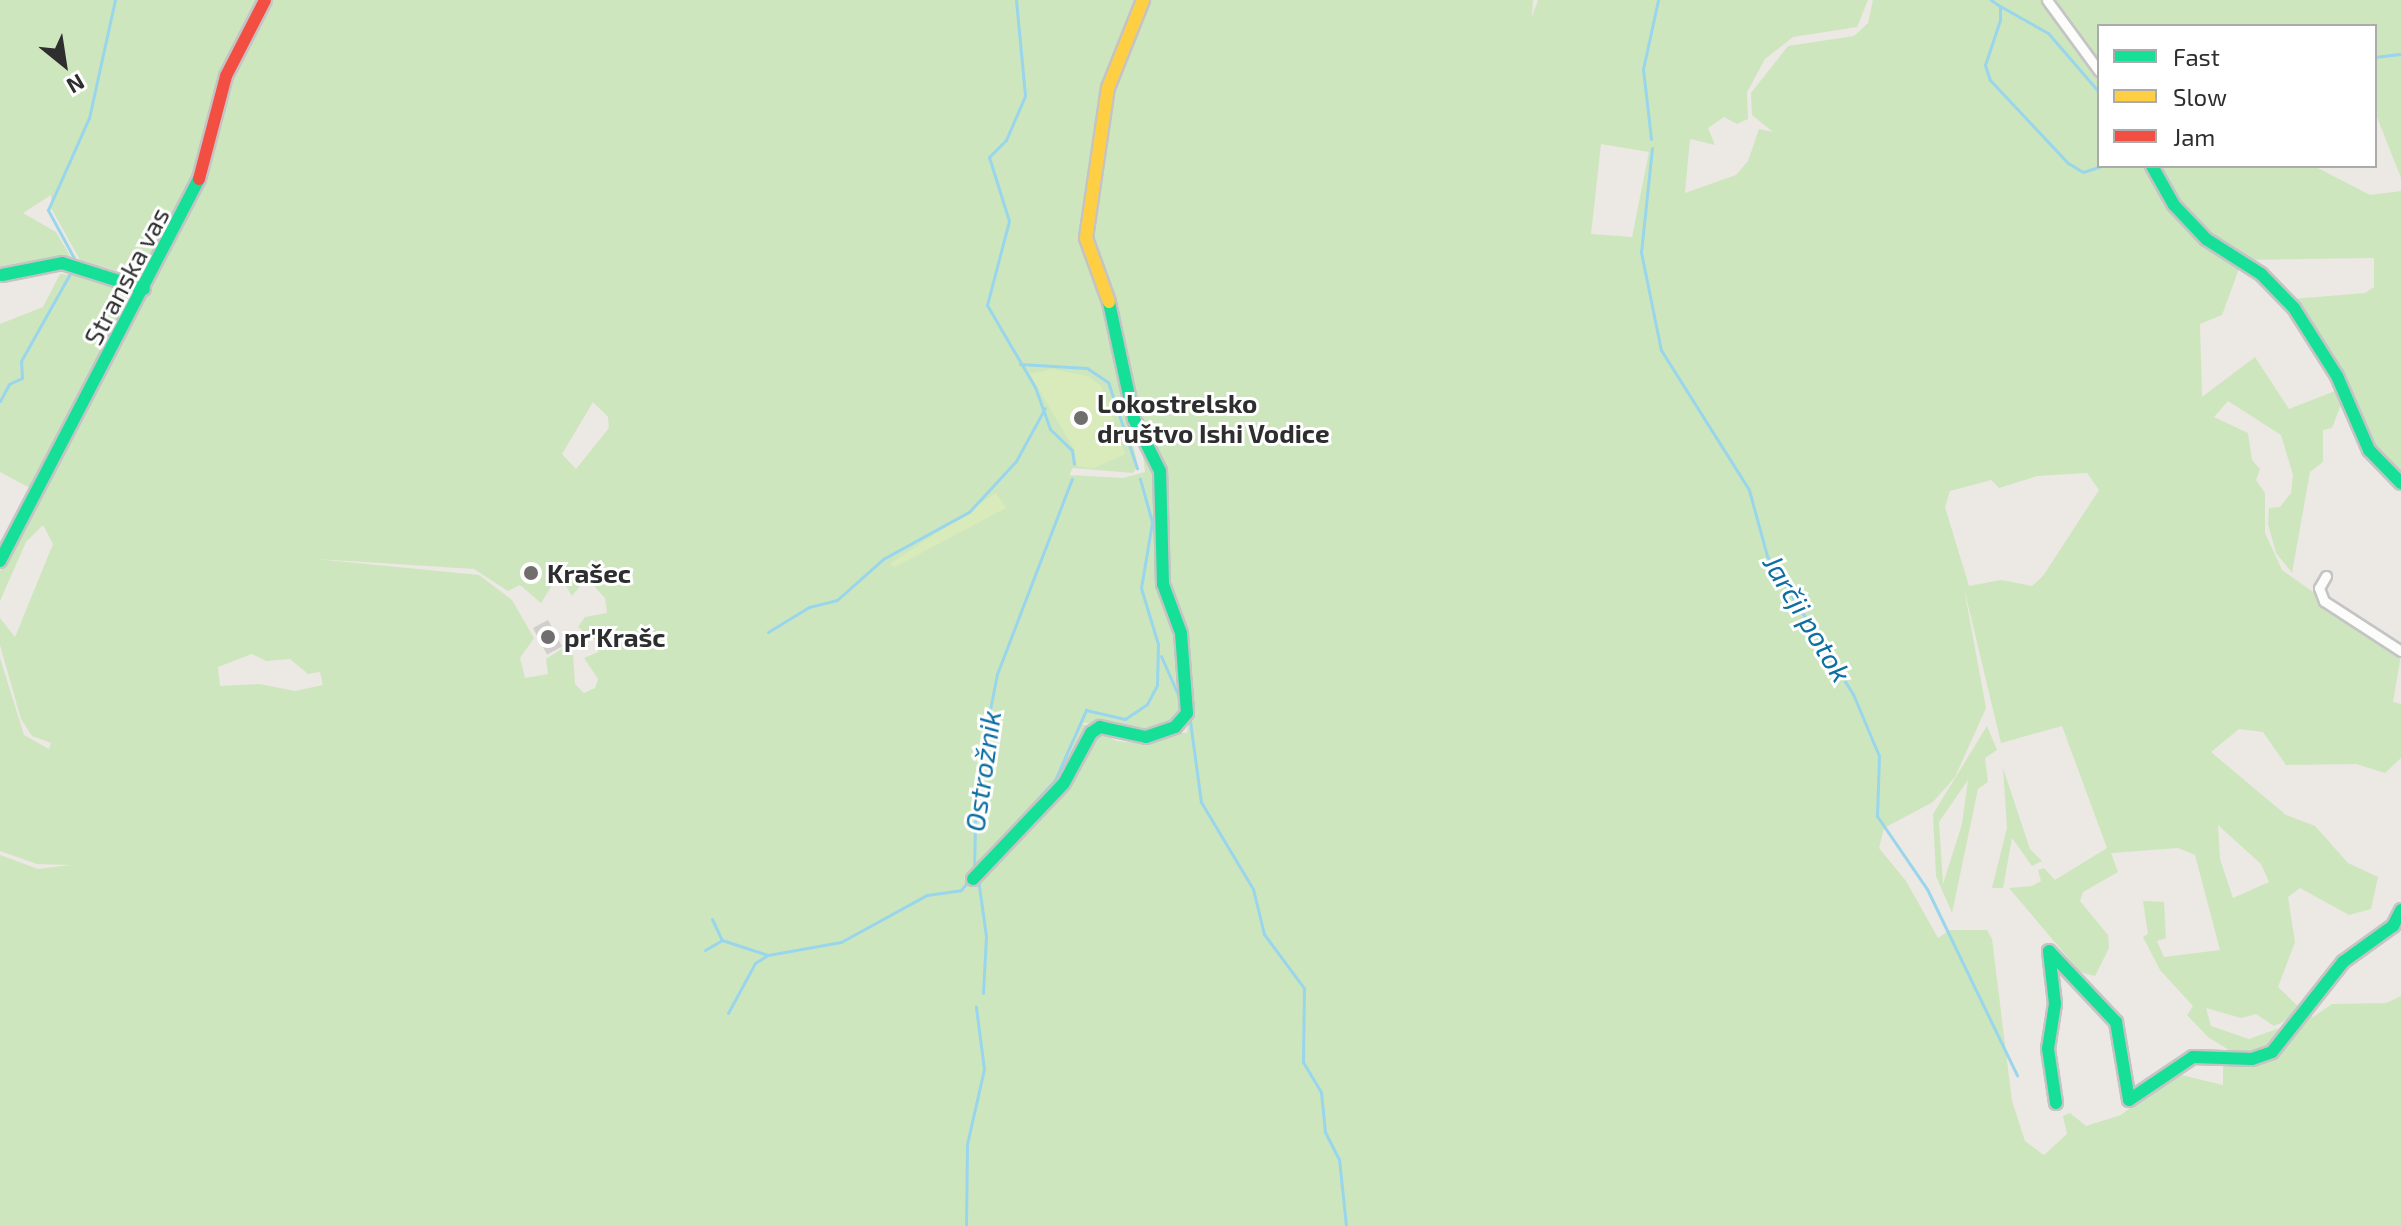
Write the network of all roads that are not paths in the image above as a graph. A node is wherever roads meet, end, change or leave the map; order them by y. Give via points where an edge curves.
1 (265, 0) edge
2 (1143, 0) edge
3 (2047, 0) edge
4 (2097, 68) edge
5 (2153, 168) edge
6 (2, 275) dead end
7 (144, 289) junction
8 (2401, 483) edge
9 (0, 561) edge
10 (2326, 576) dead end
11 (2401, 651) edge
12 (973, 879) dead end
13 (2401, 910) edge
14 (2056, 1103) dead end

1 - 7 street, Stranska vas via 226,76 203,172
2 - 12 street via 1108,88 1086,238 1118,325 1134,419 1160,471 1163,584 1181,633 1187,713 1175,727 1146,737 1100,727 1091,733 1064,783
3 - 4 street
5 - 8 street via 2174,205 2206,239 2261,274 2294,308 2337,376 2369,450
6 - 7 street via 62,263
7 - 9 street, Stranska vas
10 - 11 street via 2319,588 2324,601
13 - 14 street via 2393,926 2330,976 2272,1052 2252,1059 2193,1057 2129,1100 2116,1022 2049,951 2055,1004 2048,1049

